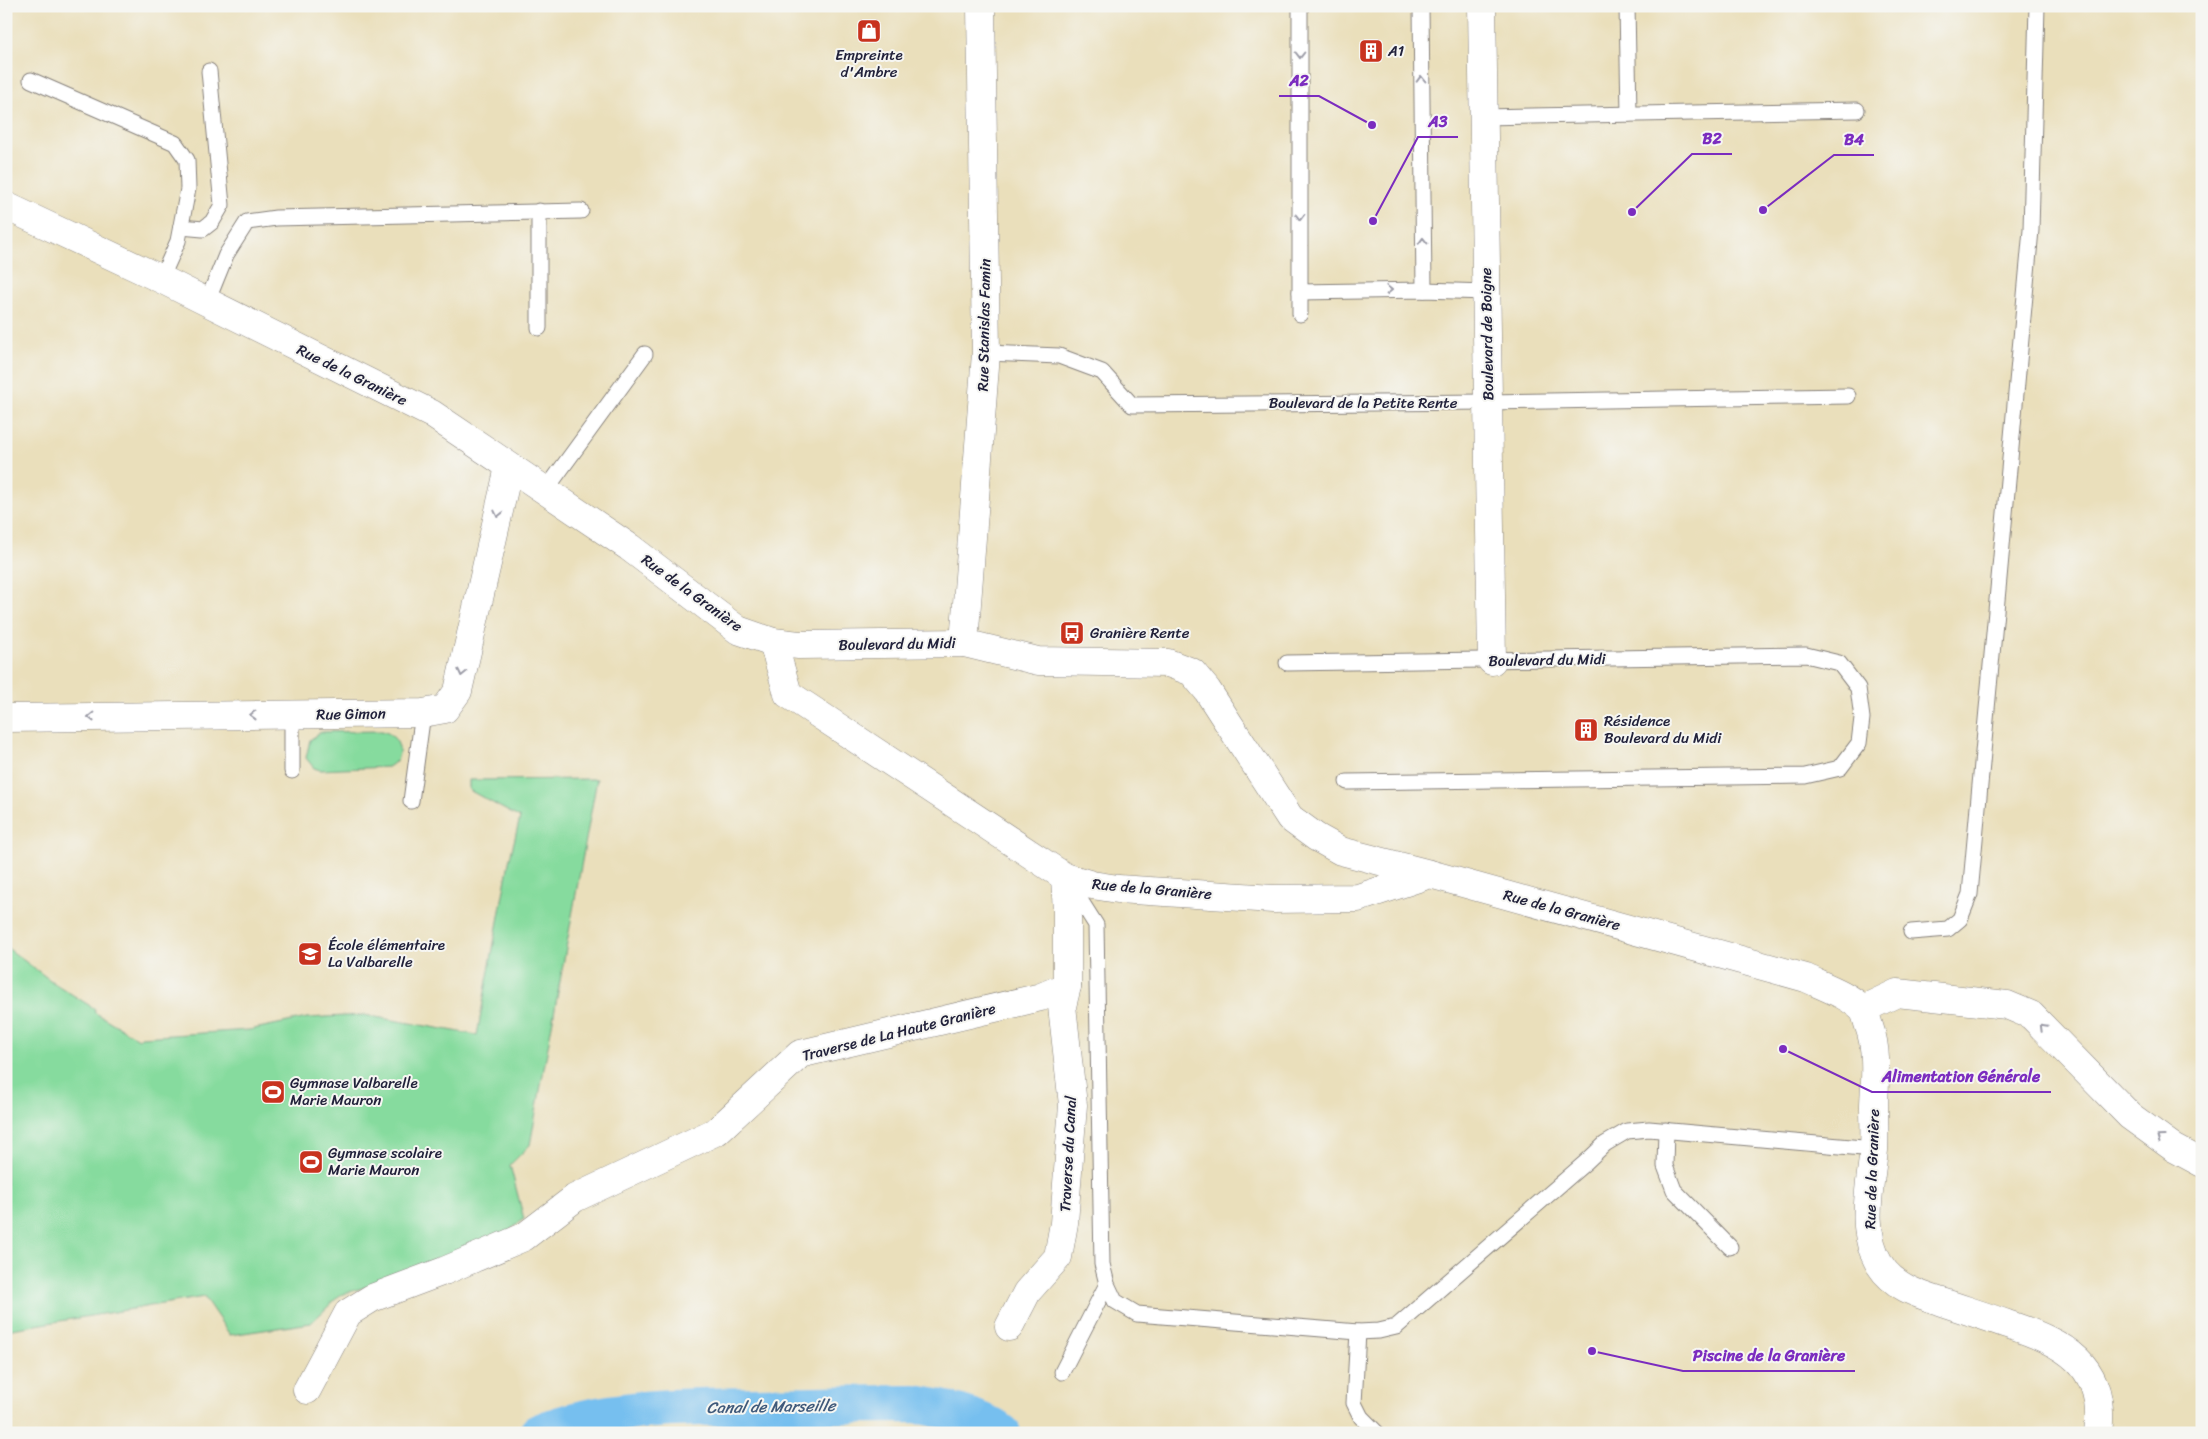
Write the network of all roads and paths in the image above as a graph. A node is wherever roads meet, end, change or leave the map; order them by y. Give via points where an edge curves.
1 (981, 6) edge
2 (1300, 6) edge
3 (1420, 6) edge
4 (1482, 6) edge
5 (1627, 6) edge
6 (2036, 6) edge
7 (210, 71) dead end
8 (31, 80) dead end
9 (1857, 110) dead end
10 (1630, 114) junction
11 (1484, 117) junction
12 (6, 206) edge
13 (540, 211) junction
14 (581, 211) dead end
15 (181, 227) junction
16 (161, 280) junction
17 (1424, 290) junction
18 (1300, 292) junction
19 (1486, 292) junction
20 (207, 302) junction
21 (1300, 314) dead end
22 (539, 328) dead end
23 (986, 353) junction
24 (645, 354) dead end
25 (1848, 396) dead end
26 (1488, 402) junction
27 (508, 467) junction
28 (545, 491) junction
29 (773, 642) junction
30 (964, 643) junction
31 (1492, 661) junction
32 (1287, 663) dead end
33 (423, 713) junction
34 (292, 714) junction
35 (6, 718) edge
36 (292, 771) dead end
37 (1347, 782) dead end
38 (411, 801) dead end
39 (1430, 874) junction
40 (1065, 877) junction
41 (1911, 932) dead end
42 (1066, 986) junction
43 (1863, 1009) junction
44 (1666, 1130) junction
45 (1874, 1149) junction
46 (2202, 1163) edge
47 (1730, 1247) dead end
48 (1107, 1284) junction
49 (1009, 1327) dead end
50 (1358, 1332) junction
51 (1062, 1372) dead end
52 (307, 1390) dead end
53 (1377, 1433) edge
54 (2098, 1433) edge

1 - 23 street, Rue Stanislas Famin
2 -> 18 lane
17 -> 3 lane
4 - 11 street, Boulevard de Boigne
5 - 10 lane
6 - 41 lane via 2031,230 1970,894 1960,920 1948,929
7 - 15 lane via 222,205 212,222 203,229
8 - 15 lane via 175,143 186,160 188,189
9 - 10 lane
10 - 11 lane
11 - 19 street, Boulevard de Boigne
12 - 16 street, Rue de la Granière
13 - 14 lane
13 - 20 lane via 285,218 247,222 226,255
13 - 22 lane
15 - 16 lane
16 - 20 street, Rue de la Granière
18 -> 17 lane
17 - 19 lane
18 - 21 lane
19 - 26 street, Boulevard de Boigne
20 - 27 street, Rue de la Granière via 432,414
23 - 26 lane, Boulevard de la Petite Rente via 1060,356 1102,372 1132,405
23 - 30 street, Rue Stanislas Famin
24 - 28 lane
25 - 26 lane, Boulevard de la Petite Rente
26 - 31 street, Boulevard de Boigne
27 - 28 street, Rue de la Granière
27 -> 33 street, Rue Gimon via 458,691 445,709
28 - 29 street, Rue de la Granière via 629,547 738,630
29 - 30 street, Boulevard du Midi
29 - 40 street, Rue de la Granière via 788,694
30 - 39 street, Boulevard du Midi via 1038,661 1168,664 1192,672 1290,818 1341,851
31 - 32 lane, Boulevard du Midi
31 - 37 lane, Boulevard du Midi via 1806,655 1839,663 1858,688 1862,718 1859,743 1840,768 1805,776
33 - 34 street, Rue Gimon
33 - 38 lane
34 -> 35 street, Rue Gimon
34 - 36 lane
39 - 40 street, Rue de la Granière via 1358,898 1320,899 1118,889
39 - 43 street, Rue de la Granière via 1806,978
40 - 42 street, Traverse du Canal
40 - 48 lane via 1096,925 1102,1264
42 - 49 street, Traverse du Canal via 1062,1006 1073,1105 1064,1223 1058,1257 1027,1292
42 - 52 street, Traverse de La Haute Granière via 1041,997 800,1054 717,1132 574,1198 524,1237 372,1298 348,1312
43 - 45 street, Rue de la Granière via 1875,1054
46 -> 43 street via 2174,1148 2130,1116 2032,1015 2007,1005 1897,992
44 - 45 lane
44 - 47 lane via 1665,1166 1674,1190
44 - 50 lane via 1627,1131 1604,1144 1396,1327
45 - 54 street, Rue de la Granière via 1868,1187 1868,1222 1871,1245 1880,1266 1895,1283 2044,1336 2070,1352 2089,1373 2100,1421
48 - 50 lane via 1115,1301 1137,1314
48 - 51 lane
50 - 53 lane via 1354,1403 1361,1417

